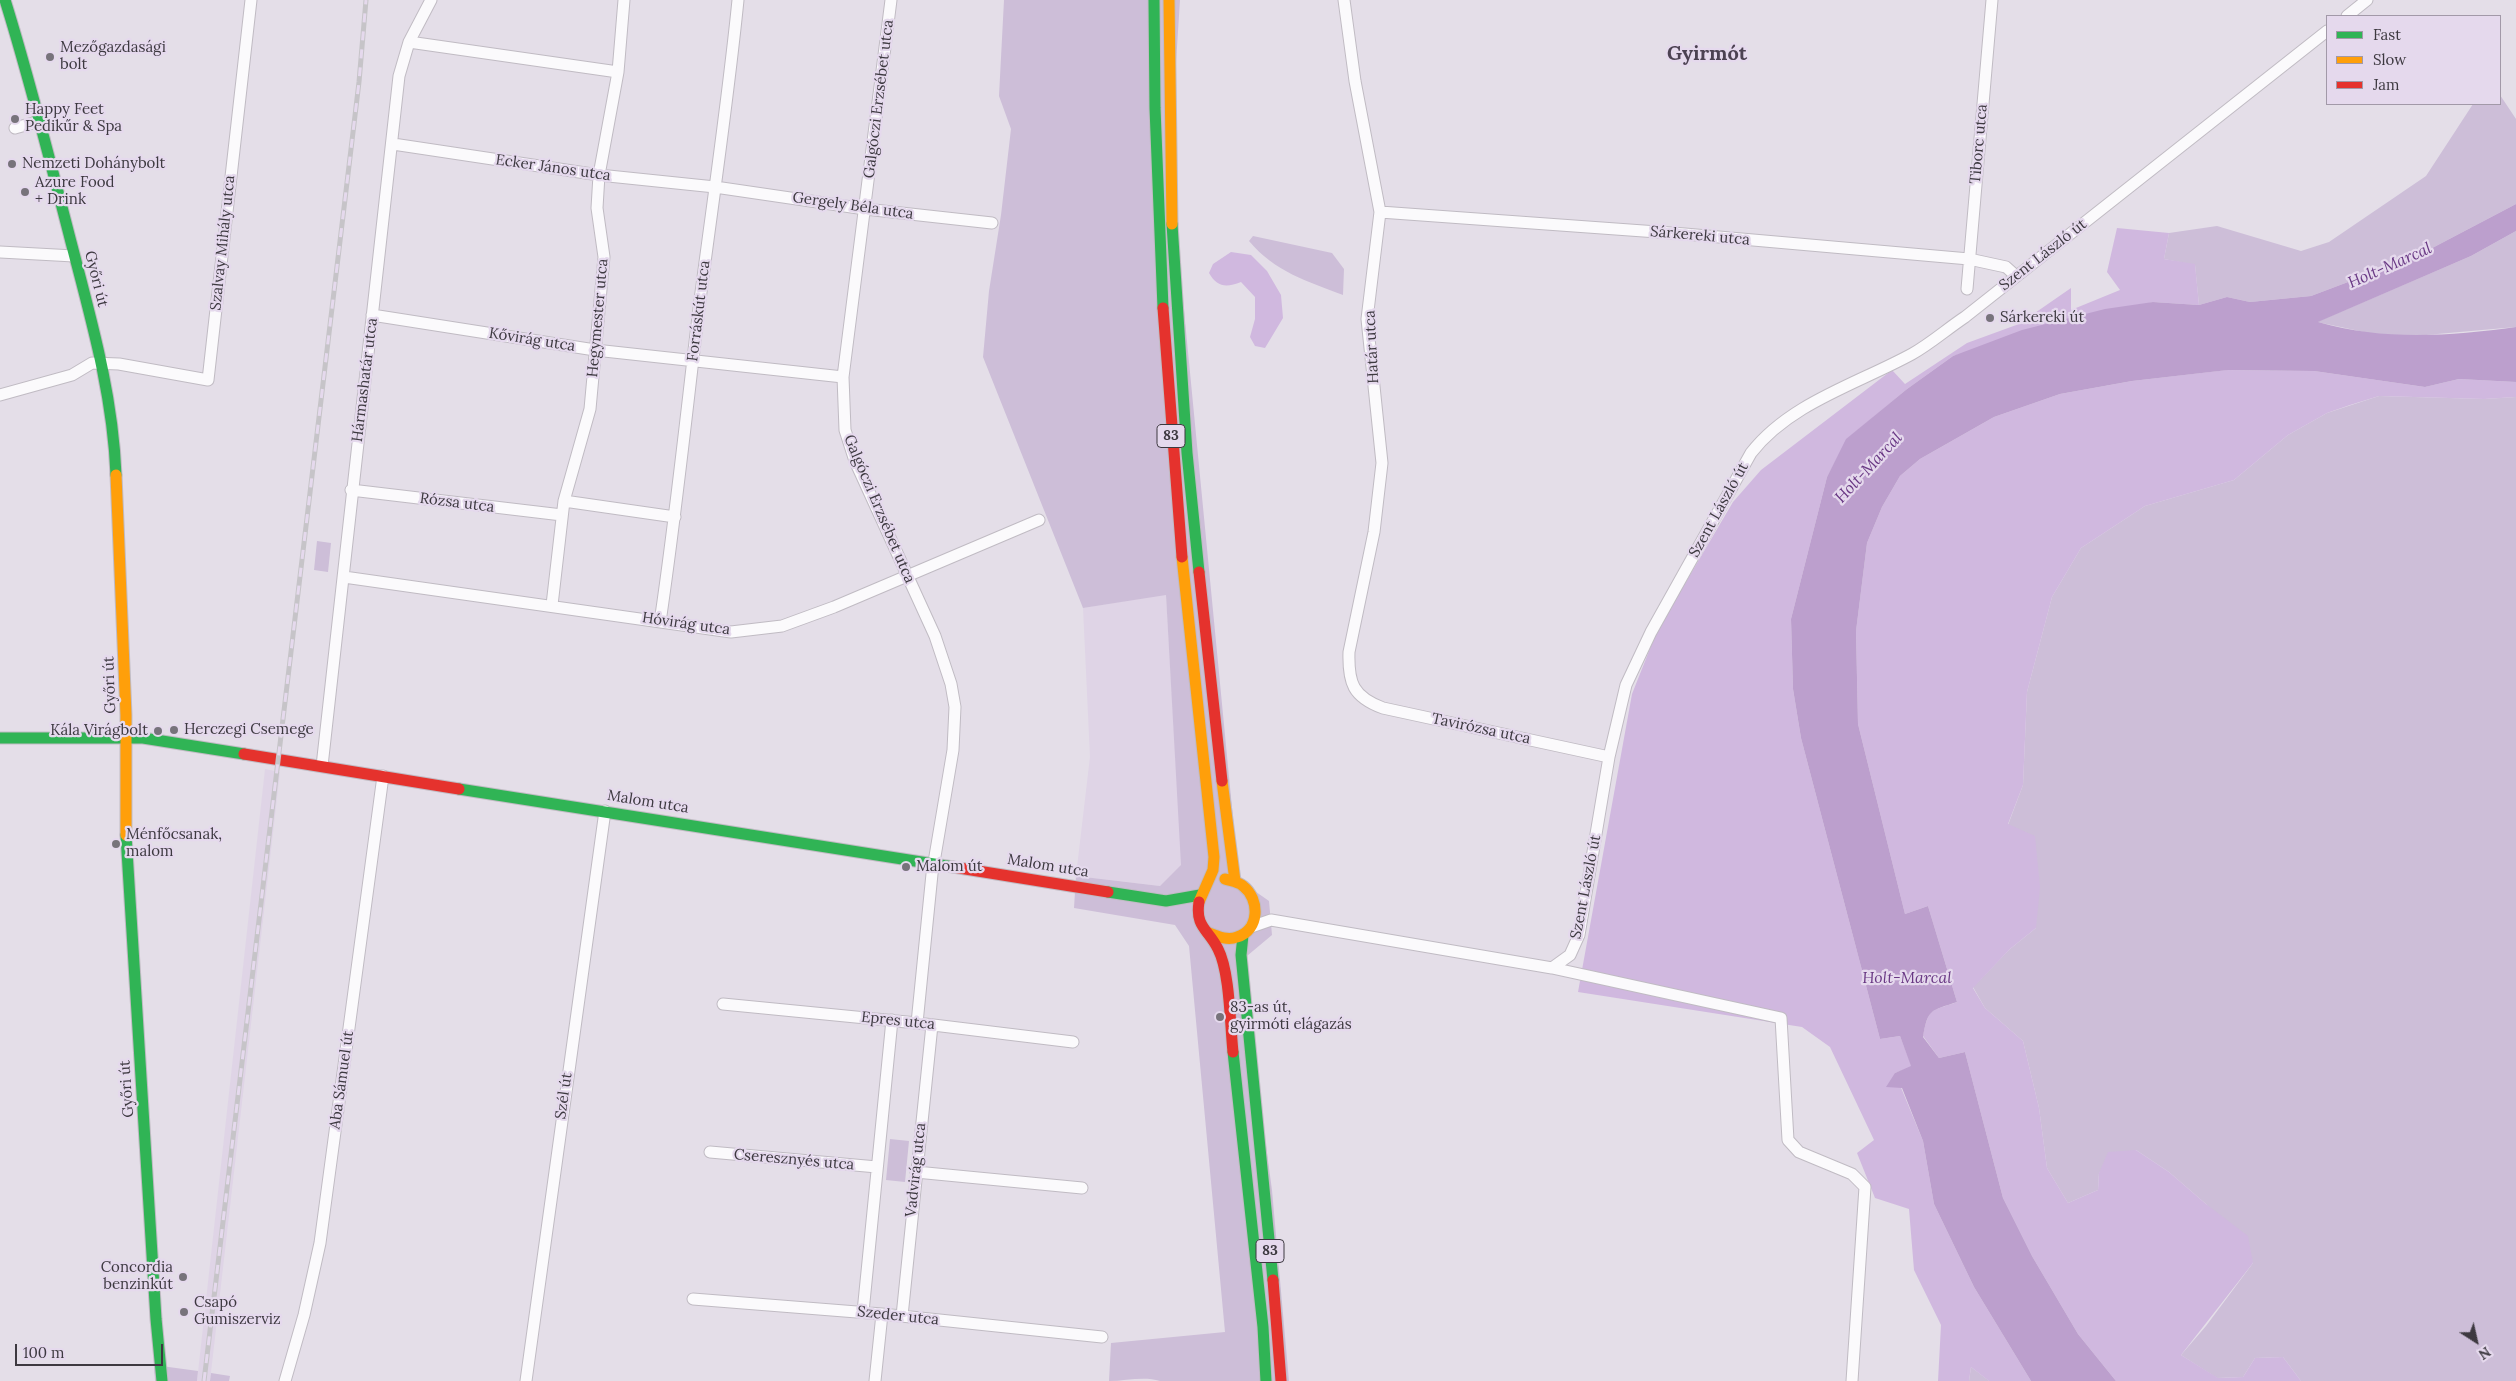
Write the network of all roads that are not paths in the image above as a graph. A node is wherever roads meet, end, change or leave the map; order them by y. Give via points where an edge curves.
1 (5, 0) edge
2 (250, 0) edge
3 (431, 0) edge
4 (624, 0) edge
5 (738, 0) edge
6 (891, 0) edge
7 (1154, 0) edge
8 (1169, 0) edge
9 (1344, 0) edge
10 (1992, 0) edge
11 (2366, 0) edge
12 (2347, 15) edge
13 (2326, 33) edge
14 (409, 42) junction
15 (618, 72) junction
16 (40, 120) junction
17 (15, 128) dead end
18 (393, 144) junction
19 (599, 175) junction
20 (714, 186) junction
21 (865, 208) junction
22 (1380, 212) junction
23 (992, 223) dead end
24 (0, 252) edge
25 (74, 256) junction
26 (1969, 259) junction
27 (2016, 276) junction
28 (1967, 289) dead end
29 (372, 315) junction
30 (595, 350) junction
31 (693, 359) junction
32 (102, 363) junction
33 (843, 377) junction
34 (0, 395) edge
35 (352, 490) junction
36 (564, 501) junction
37 (562, 515) junction
38 (675, 517) junction
39 (1039, 520) dead end
40 (907, 575) junction
41 (344, 577) junction
42 (552, 605) junction
43 (660, 622) junction
44 (1356, 692) joint
45 (0, 738) edge
46 (124, 739) junction
47 (1609, 757) junction
48 (322, 766) junction
49 (383, 776) junction
50 (605, 811) junction
51 (935, 863) junction
52 (1235, 881) junction
53 (1203, 891) junction
54 (1166, 901) junction
55 (1255, 901) junction
56 (1188, 912) junction
57 (1271, 920) junction
58 (1247, 931) junction
59 (1206, 932) junction
60 (1552, 968) junction
61 (723, 1004) dead end
62 (892, 1020) junction
63 (917, 1023) junction
64 (932, 1025) junction
65 (1073, 1042) dead end
66 (710, 1152) dead end
67 (877, 1167) junction
68 (916, 1172) junction
69 (1082, 1188) dead end
70 (693, 1299) dead end
71 (863, 1312) junction
72 (882, 1314) junction
73 (902, 1316) junction
74 (1102, 1337) dead end
75 (162, 1381) edge
76 (285, 1381) edge
77 (526, 1381) edge
78 (875, 1381) edge
79 (1266, 1381) edge
80 (1281, 1381) edge
81 (1852, 1381) edge

1 - 16 main road, Győri út
2 - 32 street, Szalvay Mihály utca via 208,380
3 - 14 street, Hármashatár utca
4 - 15 street, Hegymester utca
5 - 20 street, Forráskút utca via 728,101
6 - 21 street, Galgóczi Erzsébet utca
7 - 53 main road, 83 via 1157,182 1173,464 1214,857 1213,870
8 - 52 main road, 83 via 1172,217 1187,453
9 - 22 street, Határ utca via 1355,81
10 - 26 street, Tiborc utca
11 - 12 street
13 - 27 street, Szent László út
14 - 15 street
14 - 18 street, Hármashatár utca via 399,76
15 - 19 street, Hegymester utca
16 - 17 street
16 - 25 main road, Győri út
18 - 19 street, Ecker János utca
18 - 29 street, Hármashatár utca
19 - 20 street, Ecker János utca
19 - 30 street, Hegymester utca via 597,208 604,257
20 - 21 street, Gergely Béla utca
20 - 31 street, Forráskút utca
21 - 23 street, Gergely Béla utca
21 - 33 street, Galgóczi Erzsébet utca
22 - 26 street, Sárkereki utca
22 - 44 street, Határ utca via 1367,319 1382,463 1374,532 1349,652 1348,670
24 - 25 street
25 - 32 main road, Győri út
26 - 27 street, Sárkereki utca via 2006,267
26 - 28 street, Tiborc utca
27 - 47 street, Szent László út via 1914,353 1797,412 1762,440 1751,453 1651,632 1626,685
29 - 30 street, Kővirág utca
29 - 35 street, Hármashatár utca
30 - 31 street, Kővirág utca
30 - 36 street, Hegymester utca via 590,408
31 - 33 street, Kővirág utca
31 - 38 street, Forráskút utca
32 - 34 street via 92,363 72,374
32 - 46 main road, Győri út via 115,443 126,715
33 - 40 street, Galgóczi Erzsébet utca via 845,430 855,461
35 - 37 street, Rózsa utca
35 - 41 street, Hármashatár utca
36 - 37 street, Hegymester utca
36 - 38 street
37 - 42 street, Hegymester utca
38 - 43 street, Forráskút utca
39 - 40 street, Hóvirág utca
40 - 43 street, Hóvirág utca via 782,626 731,632
40 - 51 street, Galgóczi Erzsébet utca via 935,636 952,684 955,707 953,750
41 - 42 street, Hóvirág utca
41 - 48 street, Hármashatár utca
42 - 43 street, Hóvirág utca
44 - 47 street, Tavirózsa utca via 1383,708
45 - 46 main road, Malom utca
46 - 48 main road, Malom utca via 192,744
46 - 75 main road, Győri út via 126,838
47 - 60 street, Szent László út via 1579,935 1570,955
48 - 49 main road, Malom utca
49 - 50 main road, Malom utca
49 - 76 street, Aba Sámuel út via 320,1243
50 - 51 main road, Malom utca
50 - 77 street, Szél út
51 - 54 main road, Malom utca
51 - 63 street
52 - 53 main road via 1220,880
52 - 55 main road via 1251,892
53 - 54 main road
53 - 56 main road, 83
54 - 56 main road
55 - 57 street
55 - 58 main road, 83 via 1255,919
56 - 59 main road, 83
57 - 58 street
57 - 60 street
58 - 59 main road via 1224,940
58 - 80 main road, 83 via 1241,955
59 - 79 main road, 83 via 1218,948 1224,965
60 - 81 street via 1781,1018 1788,1140 1799,1152 1852,1174 1865,1187
61 - 62 street, Epres utca
62 - 63 street, Epres utca
62 - 67 street
63 - 64 street, Epres utca
64 - 65 street, Epres utca
64 - 68 street, Vadvirág utca
66 - 67 street, Cseresznyés utca
67 - 71 street
68 - 69 street
68 - 73 street, Vadvirág utca
70 - 71 street, Szeder utca
71 - 72 street, Szeder utca
72 - 73 street, Szeder utca
72 - 78 street
73 - 74 street, Szeder utca

